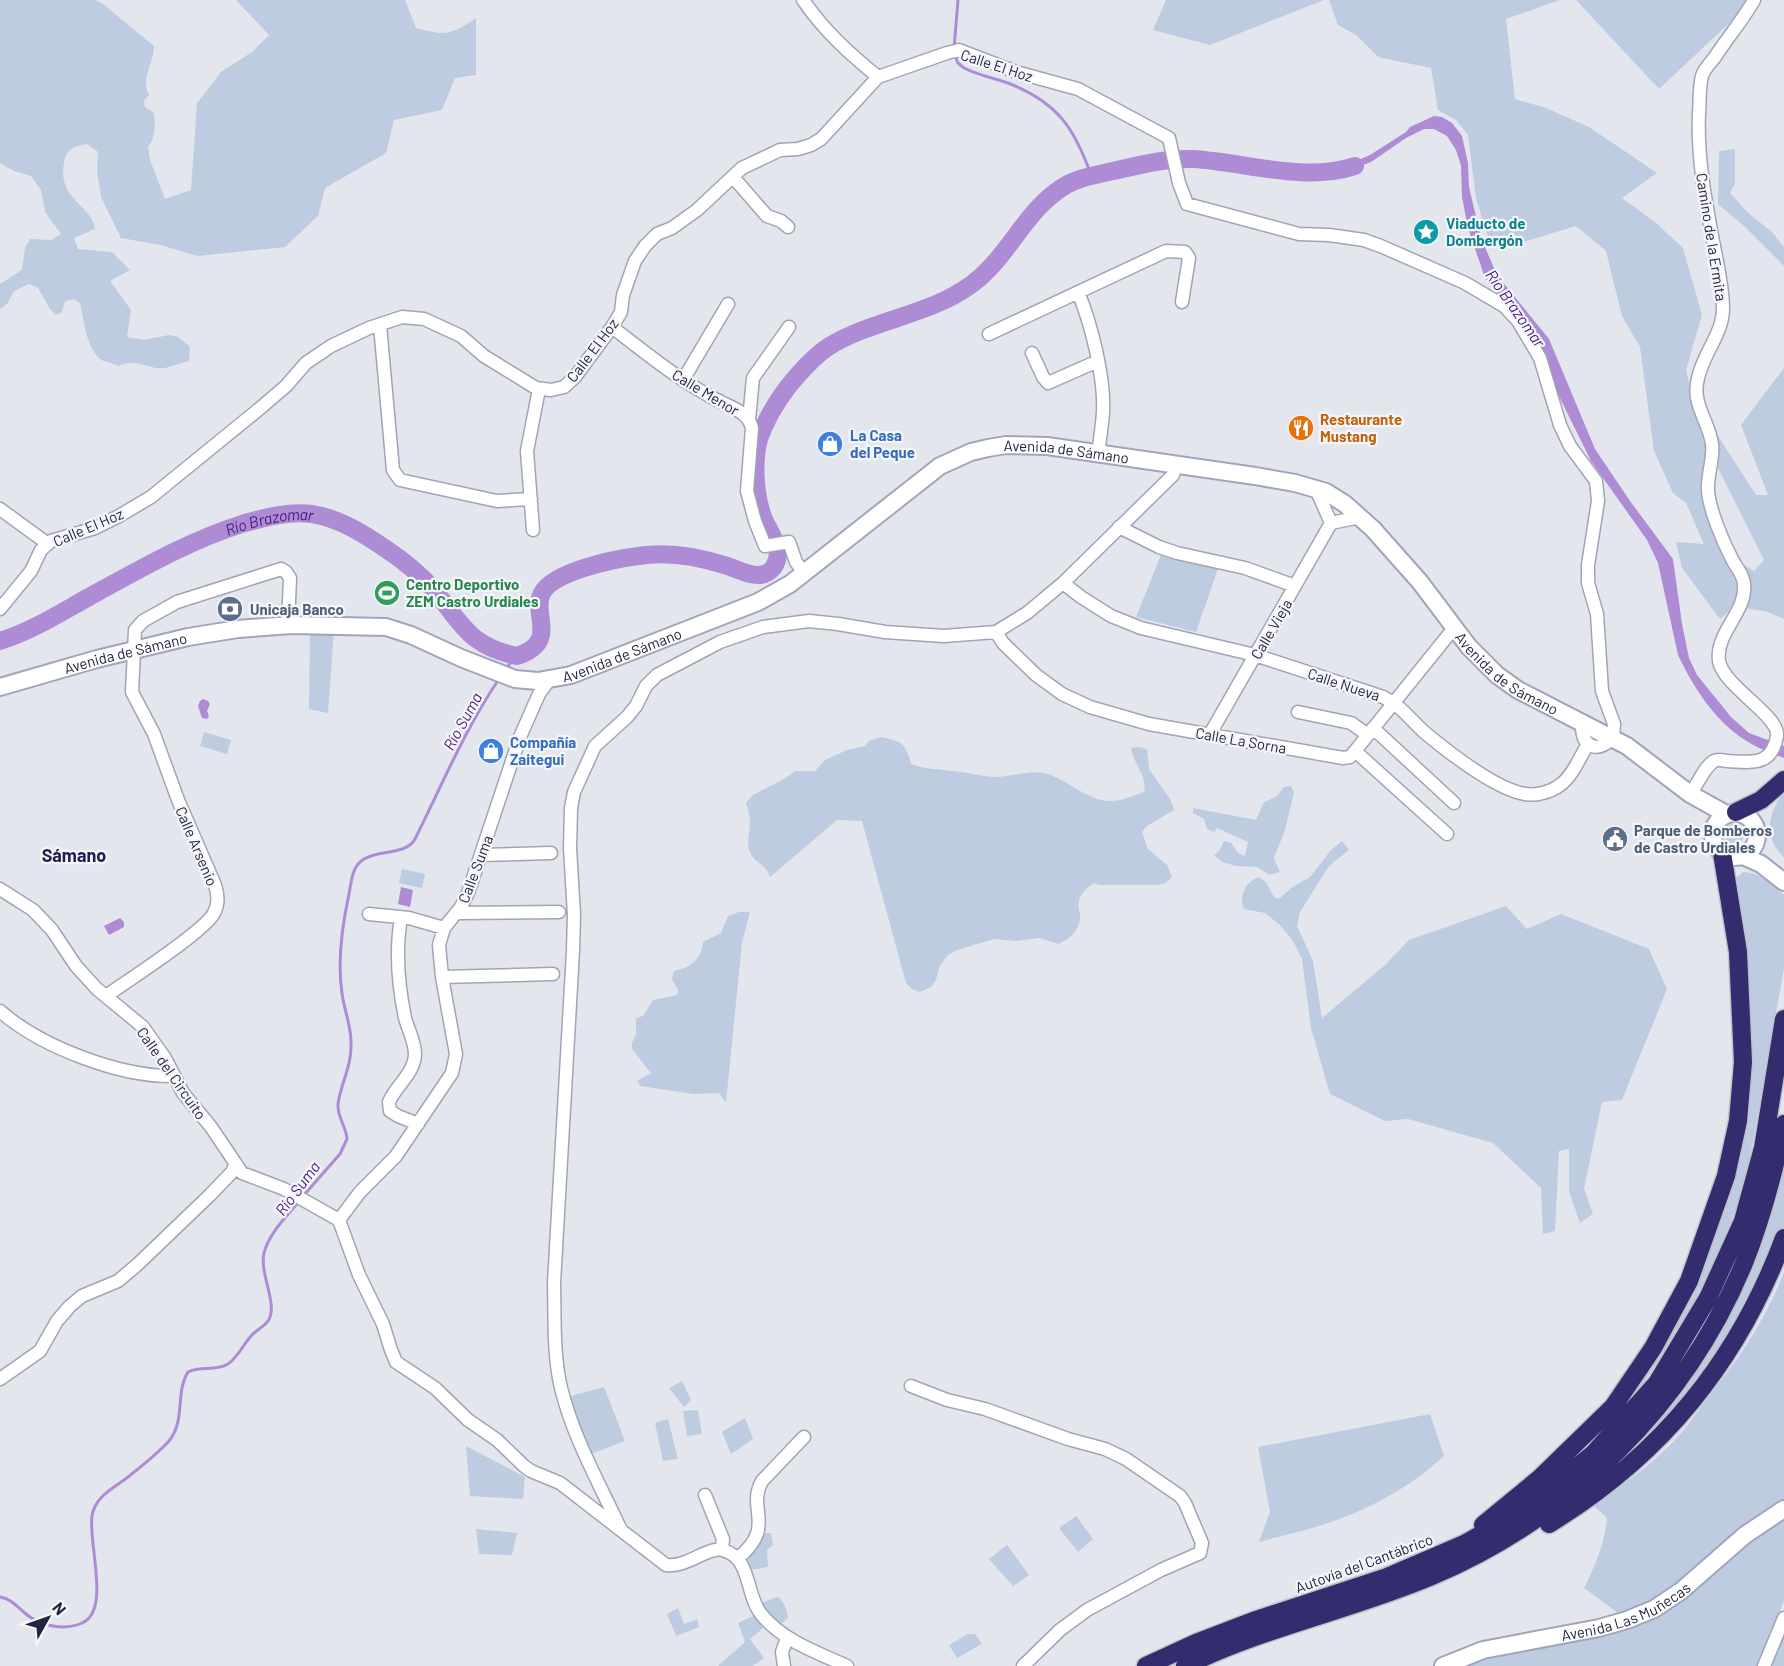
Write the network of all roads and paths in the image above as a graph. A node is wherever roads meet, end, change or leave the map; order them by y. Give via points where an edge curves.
1 (803, 0) edge
2 (1754, 0) edge
3 (878, 77) junction
4 (733, 177) junction
5 (788, 227) dead end
6 (1078, 292) junction
7 (1182, 302) dead end
8 (728, 304) dead end
9 (380, 325) junction
10 (612, 327) junction
11 (789, 327) dead end
12 (989, 334) dead end
13 (1032, 352) dead end
14 (1098, 361) junction
15 (683, 380) junction
16 (538, 389) junction
17 (749, 419) junction
18 (1098, 454) junction
19 (1176, 464) junction
20 (1316, 489) junction
21 (531, 499) junction
22 (0, 509) edge
23 (1360, 517) junction
24 (1331, 523) junction
25 (1119, 527) junction
26 (532, 530) dead end
27 (48, 544) junction
28 (804, 573) junction
29 (1063, 583) junction
30 (1295, 586) junction
31 (0, 609) edge
32 (288, 625) junction
33 (1454, 628) junction
34 (996, 632) junction
35 (133, 650) junction
36 (1255, 656) junction
37 (549, 680) junction
38 (0, 687) edge
39 (1393, 702) junction
40 (1298, 712) dead end
41 (1582, 723) junction
42 (1370, 732) junction
43 (1210, 734) junction
44 (1613, 738) junction
45 (1588, 744) junction
46 (1355, 751) junction
47 (1784, 780) edge
48 (1690, 794) junction
49 (1454, 803) dead end
50 (1731, 813) junction
51 (1713, 828) junction
52 (1447, 834) dead end
53 (1756, 843) junction
54 (550, 853) dead end
55 (1722, 853) junction
56 (481, 855) junction
57 (1743, 856) junction
58 (1784, 872) edge
59 (1784, 882) edge
60 (0, 889) edge
61 (559, 912) dead end
62 (456, 913) junction
63 (369, 914) dead end
64 (401, 918) junction
65 (444, 928) junction
66 (553, 974) dead end
67 (442, 977) junction
68 (106, 996) junction
69 (0, 1011) edge
70 (1784, 1019) edge
71 (174, 1076) junction
72 (418, 1124) junction
73 (1784, 1124) edge
74 (235, 1165) junction
75 (339, 1220) junction
76 (1784, 1238) edge
77 (0, 1379) edge
78 (911, 1386) dead end
79 (804, 1437) dead end
80 (705, 1495) dead end
81 (1784, 1509) edge
82 (620, 1528) junction
83 (722, 1550) junction
84 (1467, 1552) junction
85 (738, 1558) junction
86 (1784, 1618) edge
87 (787, 1638) junction
88 (784, 1666) edge
89 (847, 1666) edge
90 (1023, 1666) edge
91 (1146, 1666) edge
92 (1185, 1666) edge
93 (1443, 1666) edge
94 (1764, 1666) edge

1 - 3 street via 819,23
2 - 48 street, Camino de la Ermita via 1702,75 1698,139 1723,313 1696,386 1712,445 1708,489 1711,507 1744,583 1744,594 1721,642 1719,663 1768,718 1777,735 1770,755 1762,760 1752,763 1717,759
3 - 4 street, Calle El Hoz via 821,139 798,149 780,150 742,168
3 - 44 street, Calle El Hoz via 953,51 1078,88 1169,138 1187,204 1299,234 1364,240 1465,282 1504,306 1540,358 1560,425 1596,481 1598,501 1588,583 1597,614 1602,691 1614,724
4 - 5 street via 767,216
4 - 10 street, Calle El Hoz via 697,210 657,234 645,246 635,261 621,312
6 - 7 street via 1166,251 1185,252 1189,258
6 - 12 street
6 - 14 street via 1088,314
8 - 15 street
9 - 16 street, Calle El Hoz via 402,317 438,324
9 - 21 street via 396,476 497,501
9 - 27 street, Calle El Hoz via 331,346 306,363 286,386 151,497 95,528
10 - 15 street, Calle Menor
10 - 16 street, Calle El Hoz via 564,387
11 - 17 street via 753,378
13 - 14 street via 1048,383
14 - 18 street via 1103,410
15 - 17 street, Calle Menor
16 - 21 street via 527,451
17 - 28 street, Calle Menor via 752,428 747,491 755,521 765,546 789,542
18 - 19 street, Avenida de Sámano
18 - 28 street, Avenida de Sámano via 1025,445 971,452 940,466
19 - 20 street, Avenida de Sámano
19 - 25 street via 1173,475
20 - 23 street, Avenida de Sámano
20 - 24 street
21 - 26 street
22 - 27 street
23 - 24 street
23 - 33 street, Avenida de Sámano via 1420,582
24 - 30 street, Calle Vieja
25 - 29 street
25 - 30 street via 1159,547 1245,568
27 - 31 street, Calle El Hoz
28 - 37 street, Avenida de Sámano via 758,602 592,668
29 - 34 street
29 - 36 street, Calle Nueva via 1111,616 1141,628
30 - 36 street, Calle Vieja
32 - 35 street, Avenida de Sámano via 188,637
32 - 35 street, Calle Arsenio via 290,578 280,569 177,602 143,621 135,630
32 - 37 street, Avenida de Sámano via 386,627 515,679
33 - 39 street
33 - 41 street, Avenida de Sámano via 1482,662 1511,685
34 - 43 street, Calle La Sorna via 1036,675 1090,708 1149,724
34 - 82 street via 944,636 809,621 763,627 720,642 657,675 627,717 603,737 589,756 574,792 570,816 574,915 554,1283 555,1329 561,1387 569,1416
35 - 38 street, Avenida de Sámano
35 - 68 street, Calle Arsenio via 132,692 154,734 218,897 214,914 193,934
36 - 39 street, Calle Nueva
36 - 43 street, Calle Vieja
37 - 56 street, Calle Suma via 520,737
39 - 42 street
39 - 45 street, Calle Nueva via 1470,767 1524,794 1561,785
40 - 42 street via 1351,723
41 - 44 street, Avenida de Sámano
41 - 45 street via 1583,739
42 - 46 street
42 - 49 street
43 - 46 street, Calle La Sorna via 1343,758
44 - 45 street via 1600,747
44 - 48 street, Avenida de Sámano
46 - 52 street
47 - 50 highway via 1761,800
48 - 50 street, Avenida de Sámano
48 - 51 street, Avenida de Sámano
50 - 51 street
50 - 53 street via 1747,816 1755,825
51 - 55 street via 1714,843
53 - 57 street
53 - 58 street
54 - 56 street
55 - 57 street
55 - 84 highway via 1738,952 1743,1062 1738,1121 1726,1176 1689,1281 1653,1348 1613,1407 1540,1478 1489,1518
56 - 62 street, Calle Suma via 468,893
57 - 59 street
60 - 68 street, Calle del Circuito via 33,910 76,966
61 - 62 street
62 - 65 street, Calle Suma
63 - 64 street
64 - 65 street
64 - 72 street via 397,943 399,983 415,1052 405,1079 389,1102 390,1111
65 - 67 street via 439,945
66 - 67 street
67 - 72 street via 456,1054 452,1073
68 - 71 street, Calle del Circuito via 143,1028
69 - 71 street via 23,1030 96,1061 136,1073
70 - 84 highway, Autovía del Cantábrico via 1763,1148 1743,1221 1708,1298 1658,1383 1593,1454
71 - 74 street, Calle del Circuito
72 - 75 street via 396,1156
73 - 84 highway, Autovía del Cantábrico via 1761,1218 1744,1264 1711,1328 1671,1391 1599,1471 1543,1515
74 - 75 street via 242,1173 284,1190
74 - 77 street via 210,1195 138,1264 118,1281 82,1296 70,1306 40,1351
75 - 82 street via 359,1275 384,1324 396,1362 419,1375 524,1466 560,1483
76 - 84 highway via 1750,1316 1721,1364 1684,1413 1642,1455 1594,1495 1507,1548
78 - 90 street via 1105,1449 1126,1460 1180,1496 1202,1543 1200,1553 1087,1610
79 - 85 street via 762,1481 758,1489 759,1530
80 - 83 street via 723,1539
81 - 93 street, Avenida Las Muñecas via 1654,1609 1599,1628 1483,1650
82 - 83 street via 666,1566
83 - 85 street
84 - 91 highway, Autovía del Cantábrico via 1256,1620
84 - 92 highway, Autovía del Cantábrico via 1373,1599
85 - 87 street via 759,1612
86 - 94 street
87 - 88 street
87 - 89 street

